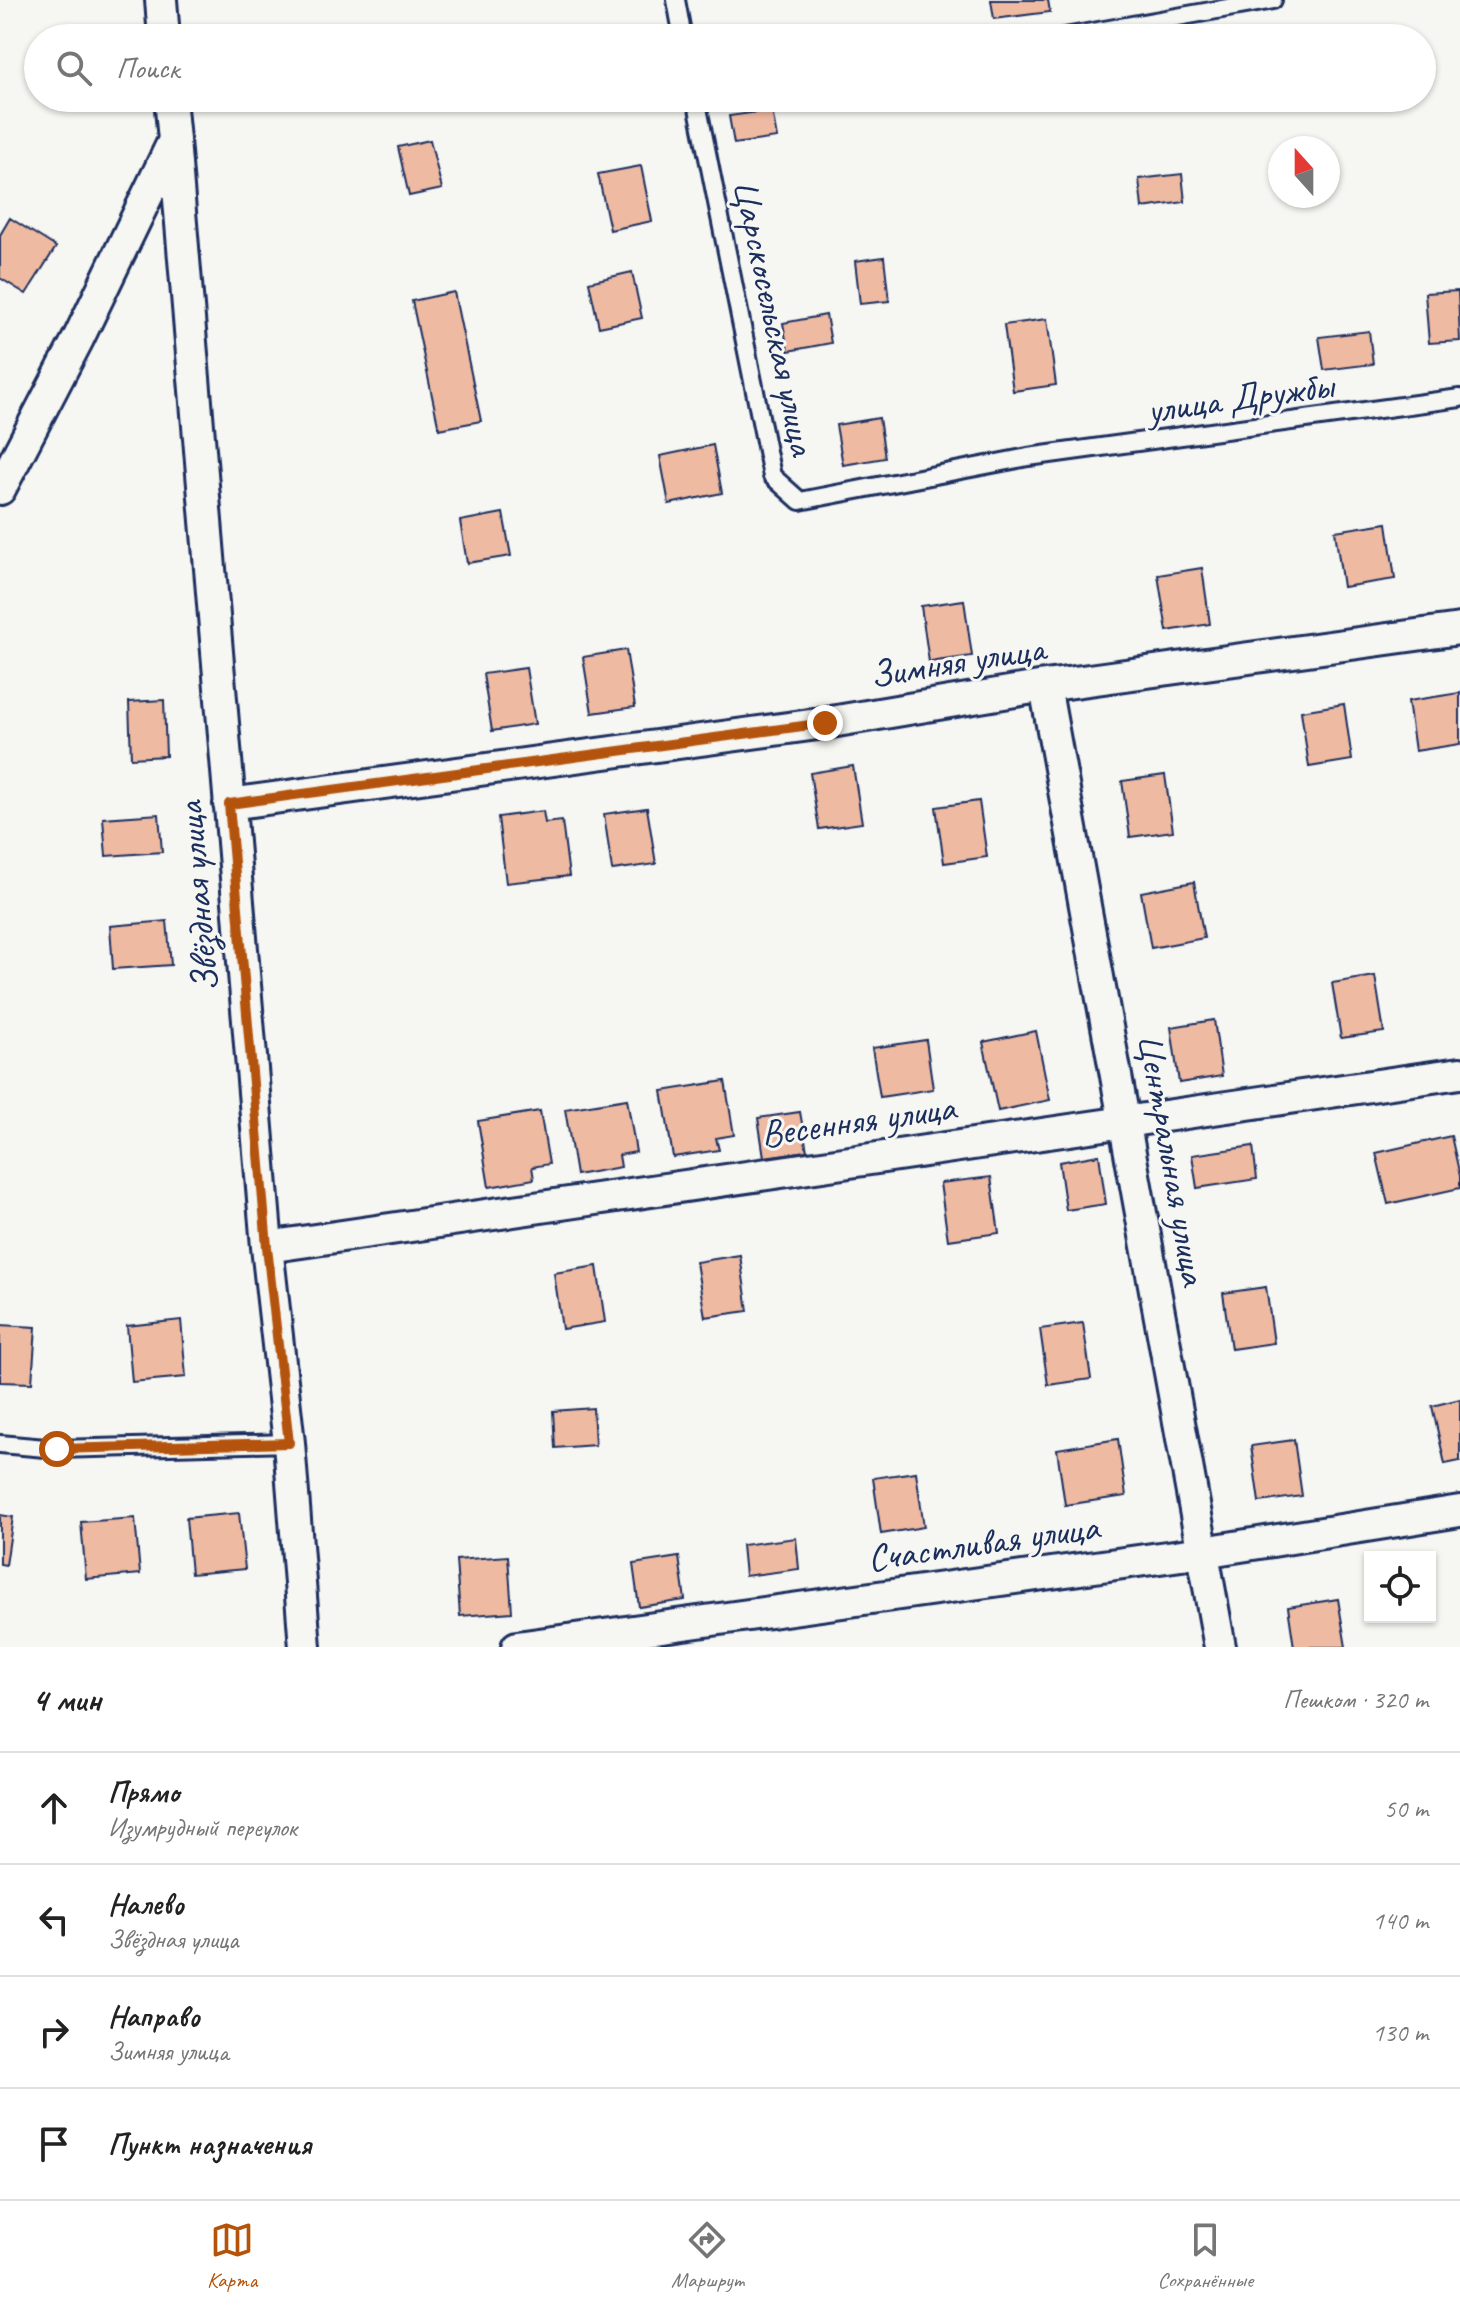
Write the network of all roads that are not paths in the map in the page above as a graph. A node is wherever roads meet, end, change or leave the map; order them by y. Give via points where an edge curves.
1 (161, 0) edge
2 (676, 0) edge
3 (1273, 0) edge
4 (163, 24) edge
5 (680, 24) edge
6 (1138, 24) edge
7 (171, 112) edge
8 (699, 112) edge
9 (174, 140) junction
10 (1460, 398) edge
11 (1028, 457) joint
12 (0, 489) edge
13 (1460, 629) edge
14 (1045, 686) junction
15 (229, 804) junction
16 (1460, 1073) edge
17 (1125, 1121) junction
18 (267, 1247) junction
19 (289, 1443) junction
20 (0, 1444) edge
21 (1460, 1511) edge
22 (1203, 1552) junction
23 (305, 1647) edge
24 (517, 1647) edge
25 (1220, 1647) edge

1 - 4 street
2 - 5 lane
3 - 6 lane
7 - 9 street, Звёздная улица
8 - 11 lane, Царскосельская улица via 772,476 800,501
9 - 12 street
9 - 15 street, Звёздная улица
10 - 11 lane, улица Дружбы
13 - 14 street, Зимняя улица
14 - 15 street, Зимняя улица via 825,723
14 - 17 street, Центральная улица
15 - 18 street, Звёздная улица
16 - 17 street, Весенняя улица
17 - 18 street, Весенняя улица
17 - 22 street, Центральная улица
18 - 19 street, Звёздная улица
19 - 20 lane via 57,1449
19 - 23 street, Звёздная улица
21 - 22 street, Счастливая улица
22 - 24 street, Счастливая улица
22 - 25 street, Центральная улица

